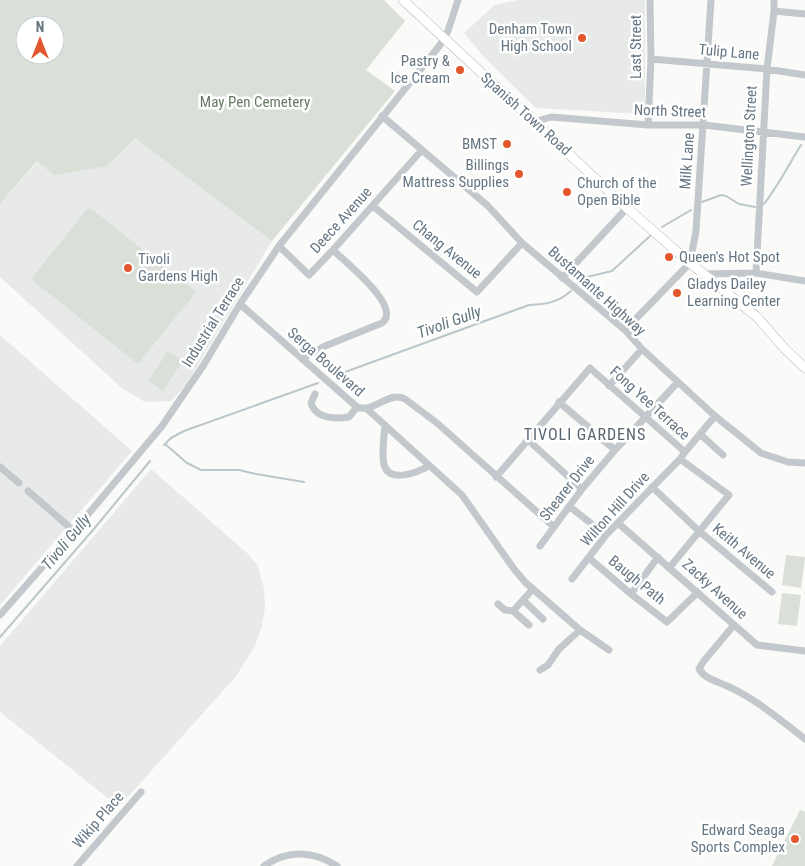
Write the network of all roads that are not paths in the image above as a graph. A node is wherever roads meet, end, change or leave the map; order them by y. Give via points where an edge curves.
1 (403, 0) edge
2 (458, 0) edge
3 (650, 0) edge
4 (711, 0) edge
5 (774, 0) edge
6 (774, 11) junction
7 (805, 14) edge
8 (444, 38) junction
9 (651, 58) junction
10 (707, 64) junction
11 (767, 69) junction
12 (805, 74) edge
13 (382, 116) junction
14 (534, 122) junction
15 (648, 125) junction
16 (704, 125) junction
17 (763, 131) junction
18 (805, 137) edge
19 (421, 151) junction
20 (373, 206) junction
21 (627, 208) junction
22 (522, 243) junction
23 (279, 246) junction
24 (333, 250) junction
25 (690, 263) junction
26 (756, 273) junction
27 (704, 274) junction
28 (562, 278) junction
29 (805, 280) edge
30 (240, 304) junction
31 (625, 330) junction
32 (642, 349) junction
33 (302, 359) junction
34 (805, 368) edge
35 (678, 382) junction
36 (609, 386) junction
37 (315, 394) dead end
38 (559, 402) junction
39 (357, 407) junction
40 (366, 408) junction
41 (715, 416) junction
42 (646, 417) junction
43 (384, 425) junction
44 (700, 434) junction
45 (528, 440) junction
46 (615, 450) junction
47 (724, 455) dead end
48 (682, 456) junction
49 (805, 463) edge
50 (429, 466) junction
51 (0, 467) edge
52 (496, 477) junction
53 (19, 483) dead end
54 (652, 487) junction
55 (582, 489) junction
56 (28, 492) dead end
57 (570, 507) junction
58 (618, 523) junction
59 (554, 527) junction
60 (74, 531) junction
61 (699, 531) junction
62 (606, 535) junction
63 (540, 546) dead end
64 (658, 556) junction
65 (589, 558) junction
66 (670, 567) junction
67 (572, 579) dead end
68 (533, 588) junction
69 (698, 592) junction
70 (772, 592) dead end
71 (631, 594) junction
72 (523, 600) junction
73 (498, 604) dead end
74 (512, 611) junction
75 (0, 615) edge
76 (543, 619) dead end
77 (529, 625) dead end
78 (734, 625) junction
79 (580, 630) junction
80 (610, 650) dead end
81 (805, 651) edge
82 (540, 670) dead end
83 (805, 739) edge
84 (140, 792) dead end
85 (77, 866) edge
86 (264, 866) edge
87 (338, 866) edge

1 - 8 main road, Spanish Town Road
2 - 8 street, Industrial Terrace
3 - 9 street, Last Street
4 - 10 street, Milk Lane
5 - 6 street, Wellington Street
6 - 7 street
6 - 11 street, Wellington Street
8 - 13 street, Industrial Terrace
8 - 14 main road, Spanish Town Road
9 - 10 street, Tulip Lane
9 - 15 street, Last Street
10 - 11 street, Tulip Lane
10 - 16 street, Milk Lane
11 - 12 street, Tulip Lane
11 - 17 street, Wellington Street
13 - 19 street, Bustamante Highway
13 - 23 street, Industrial Terrace
14 - 15 street, North Street via 551,117
14 - 21 main road, Spanish Town Road
15 - 16 street, North Street
16 - 17 street, North Street
16 - 25 street, Milk Lane via 696,231
17 - 18 street, North Street
17 - 26 street, Wellington Street
19 - 20 street, Deece Avenue
19 - 22 street, Bustamante Highway via 488,206
20 - 22 street, Chang Avenue via 477,292
20 - 24 street, Deece Avenue
21 - 25 main road, Spanish Town Road
21 - 28 street
22 - 28 street, Bustamante Highway
23 - 24 street, Deece Avenue via 309,275
23 - 30 street, Industrial Terrace
24 - 33 street via 384,303 386,320 324,346
25 - 27 main road, Spanish Town Road
25 - 31 street
26 - 27 street
26 - 29 street
27 - 34 main road, Spanish Town Road via 757,317
28 - 31 street, Bustamante Highway
30 - 33 street, Serga Boulevard
30 - 60 street, Industrial Terrace via 162,426
31 - 32 street, Bustamante Highway
32 - 35 street, Bustamante Highway
32 - 36 street
33 - 39 street, Serga Boulevard
35 - 41 street, Bustamante Highway
35 - 42 street, Shearer Drive
36 - 38 street, Fong Yee Terrace via 590,368
36 - 42 street, Fong Yee Terrace
37 - 39 street via 311,404 322,416 349,417
38 - 45 street
38 - 46 street
39 - 40 street, Serga Boulevard
40 - 43 street
40 - 52 street, Serga Boulevard via 401,397 437,423
41 - 44 street, Wilton Hill Drive
41 - 49 street, Bustamante Highway via 761,453 788,462
42 - 46 street, Shearer Drive
42 - 48 street, Fong Yee Terrace
43 - 50 street
43 - 50 street via 384,464 388,471 409,475
44 - 47 street
44 - 48 street, Wilton Hill Drive
45 - 52 street
45 - 55 street
46 - 55 street, Shearer Drive
48 - 54 street, Wilton Hill Drive
48 - 61 street, Fong Yee Terrace via 729,495
50 - 68 street via 462,495 514,569
51 - 53 street
52 - 59 street, Serga Boulevard
54 - 58 street, Wilton Hill Drive
54 - 61 street, Keith Avenue
55 - 57 street, Shearer Drive
56 - 60 street
57 - 59 street, Shearer Drive
57 - 62 street
58 - 62 street, Wilton Hill Drive
58 - 64 street, Zacky Avenue
59 - 63 street, Shearer Drive
60 - 75 street, Industrial Terrace
61 - 66 street
61 - 70 street, Keith Avenue
62 - 65 street, Wilton Hill Drive
64 - 66 street, Zacky Avenue
64 - 71 street
65 - 67 street, Wilton Hill Drive
65 - 71 street, Baugh Path
66 - 69 street, Zacky Avenue
68 - 72 street
68 - 79 street
69 - 71 street, Baugh Path via 667,622
69 - 78 street, Zacky Avenue
72 - 74 street
72 - 76 street
73 - 74 street
74 - 77 street
78 - 81 street, Zacky Avenue via 757,645
78 - 83 street via 699,669 709,678 743,693
79 - 80 street
79 - 82 street
84 - 85 street, Wikip Place
86 - 87 street via 291,854 317,856

